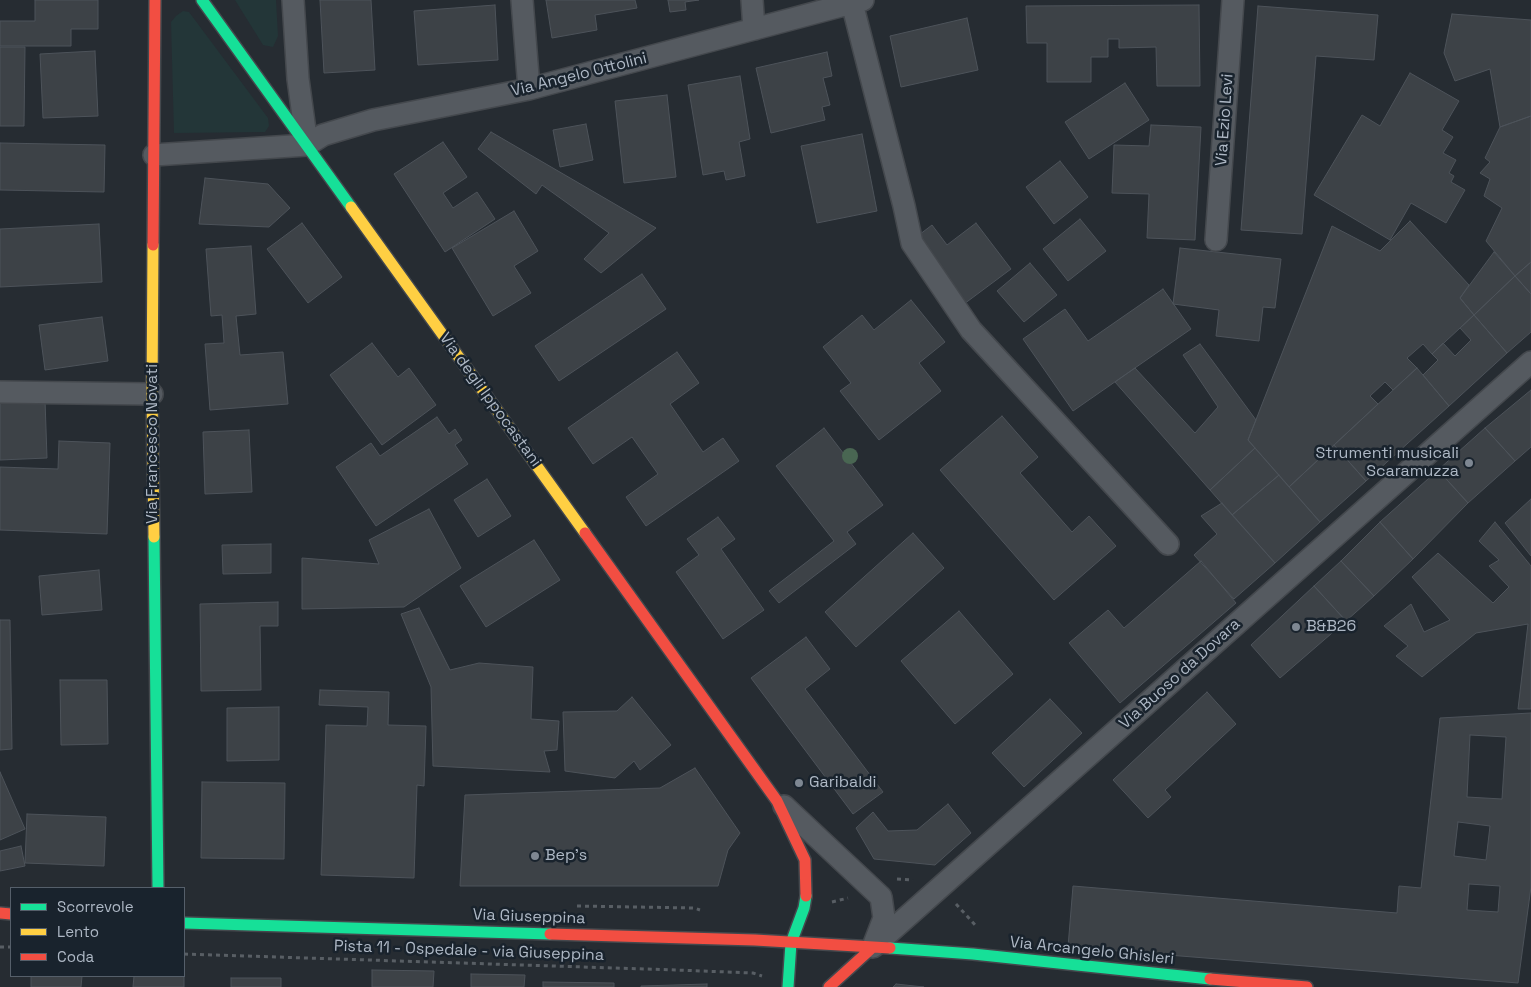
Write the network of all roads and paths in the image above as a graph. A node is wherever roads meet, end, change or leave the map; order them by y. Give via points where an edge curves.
1 (155, 0) edge
2 (202, 0) edge
3 (293, 0) edge
4 (522, 0) edge
5 (752, 0) edge
6 (1233, 0) edge
7 (858, 2) edge
8 (754, 29) junction
9 (529, 89) junction
10 (307, 145) junction
11 (154, 155) junction
12 (1216, 240) dead end
13 (1531, 362) edge
14 (0, 392) edge
15 (152, 394) junction
16 (1168, 544) dead end
17 (777, 801) junction
18 (919, 880) dead end
19 (868, 885) junction
20 (158, 887) edge
21 (804, 908) junction
22 (185, 923) edge
23 (791, 942) junction
24 (874, 947) junction
25 (185, 954) edge
26 (753, 973) dead end
27 (1162, 981) edge
28 (1204, 983) edge
29 (1260, 985) edge
30 (788, 987) edge
31 (829, 987) edge
32 (1307, 987) edge

1 - 11 street, Via Francesco Novati
2 - 10 street, Via degli Ippocastani
3 - 10 street via 298,78
4 - 9 street
5 - 8 street
6 - 12 street, Via Ezio Levi
7 - 8 street, Via Angelo Ottolini
7 - 16 street, Via Angelo Ottolini via 912,244 971,330
8 - 9 street, Via Angelo Ottolini
9 - 10 street, Via Angelo Ottolini via 373,120 323,135
10 - 11 street
10 - 17 street, Via degli Ippocastani
11 - 15 street, Via Francesco Novati
13 - 24 street, Via Buoso da Dovara
14 - 15 street
15 - 20 street, Via Francesco Novati
17 - 19 street, Via degli Ippocastani
17 - 21 street, Via degli Ippocastani via 805,860
18 - 19 path via 876,878
19 - 21 path via 854,897
19 - 24 street, Via degli Ippocastani via 881,897 884,918
21 - 23 street, Via degli Ippocastani
22 - 23 street, Via Giuseppina
23 - 24 street, Via Giuseppina
23 - 30 street
24 - 27 street, Via Arcangelo Ghisleri via 973,954
24 - 31 street, Via Buoso da Dovara
25 - 26 path, Pista 11 - Ospedale - via Giuseppina
27 - 28 street, Via Arcangelo Ghisleri
28 - 29 street, Via Arcangelo Ghisleri
29 - 32 street, Via Arcangelo Ghisleri

